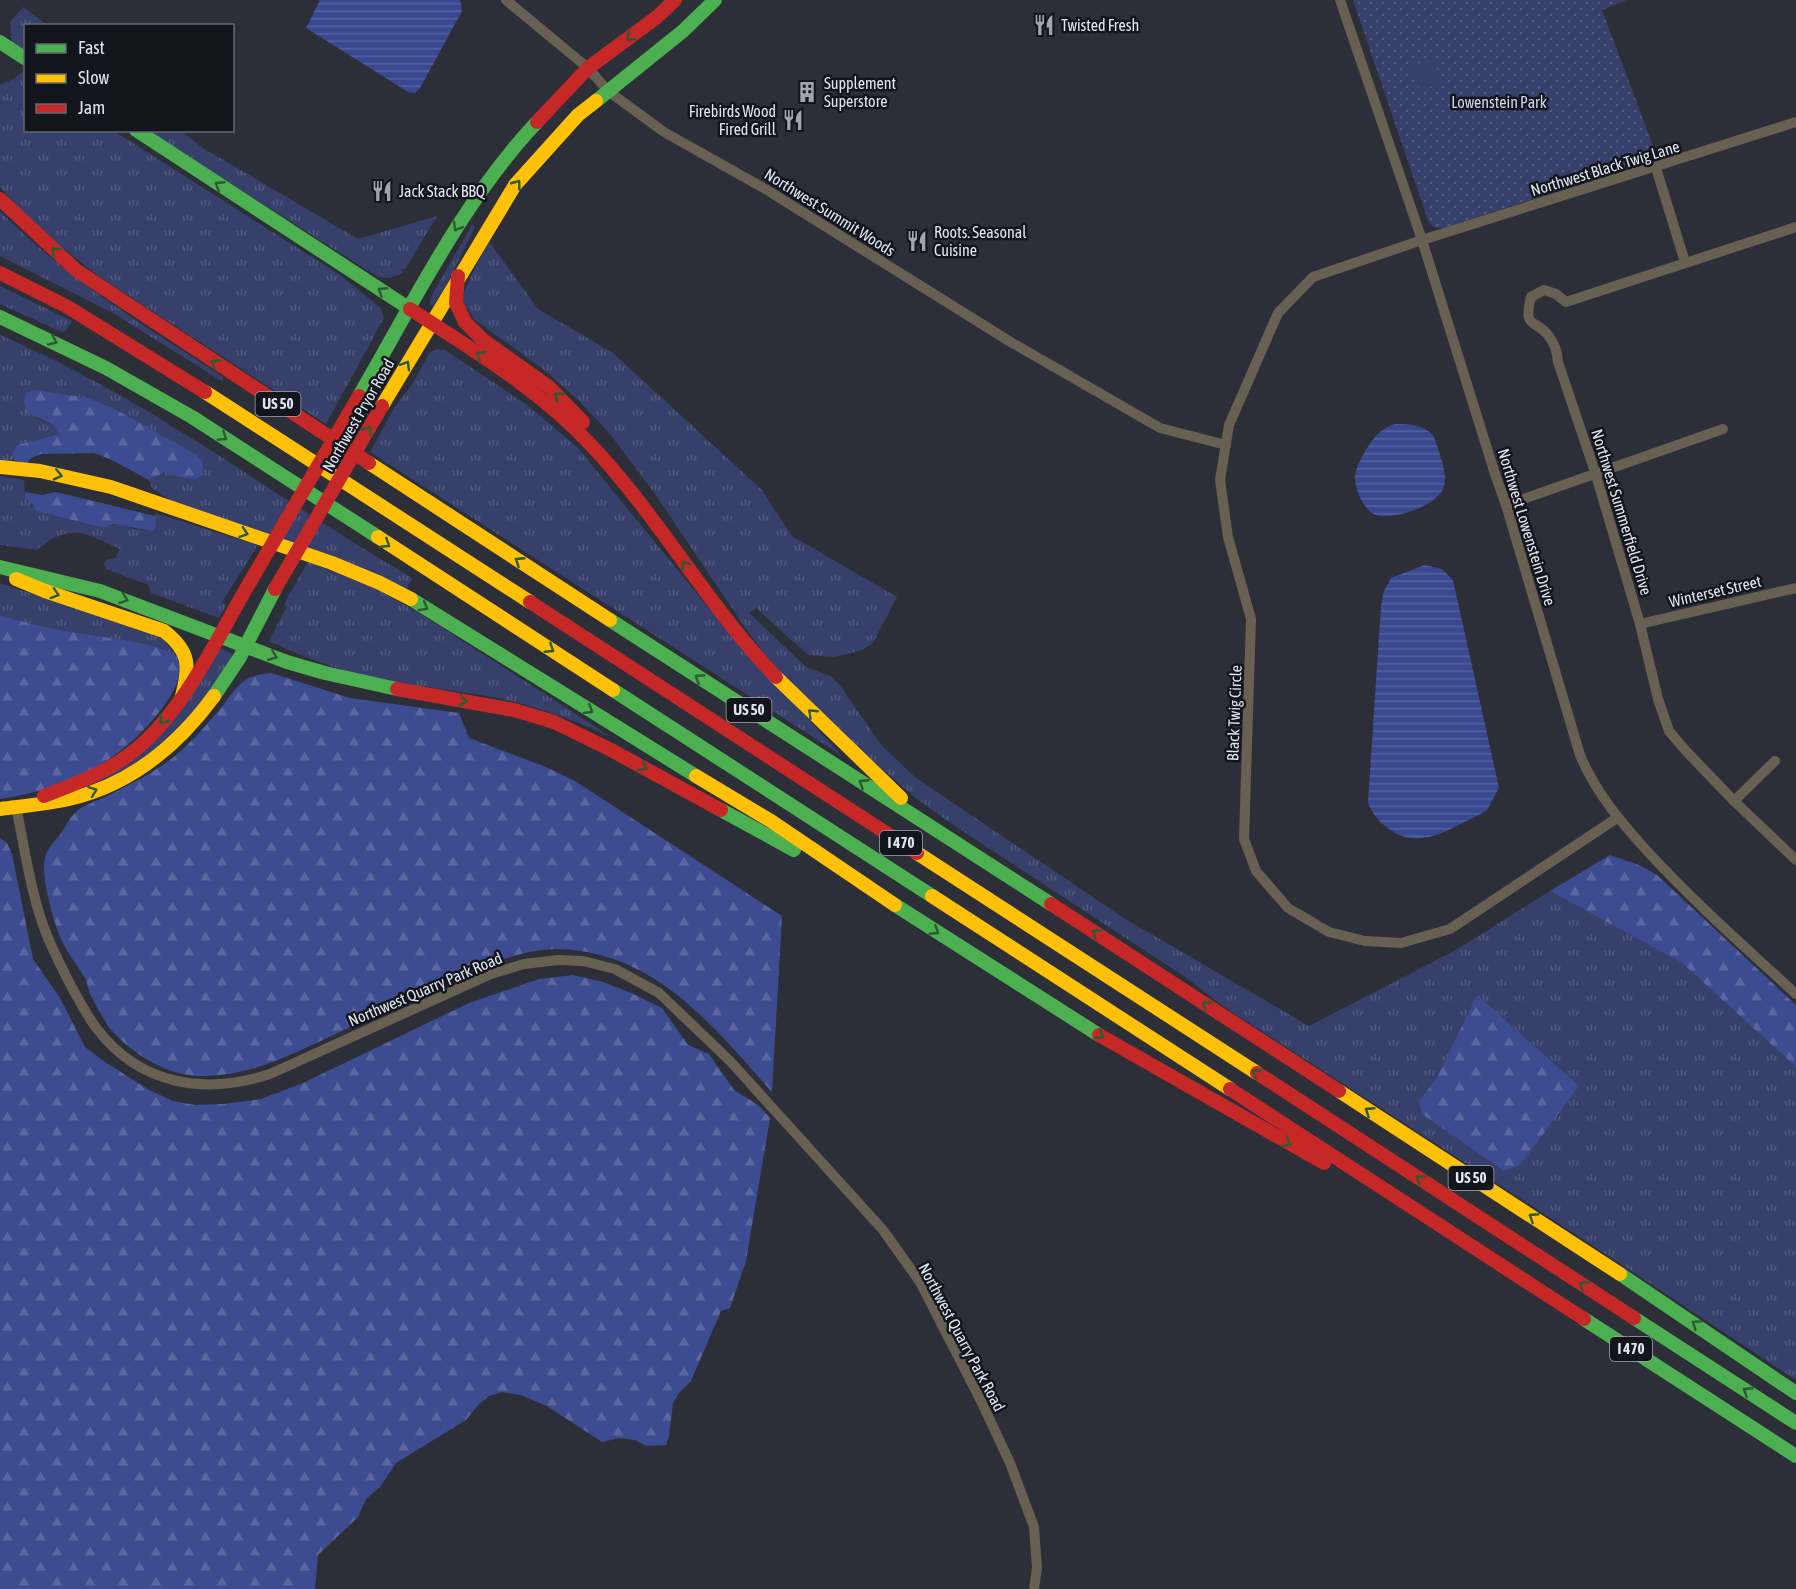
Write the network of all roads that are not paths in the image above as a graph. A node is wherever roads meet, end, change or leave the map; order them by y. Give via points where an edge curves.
1 (506, 0) edge
2 (675, 0) edge
3 (715, 0) edge
4 (1340, 0) edge
5 (0, 42) edge
6 (24, 58) edge
7 (588, 68) junction
8 (609, 91) junction
9 (1796, 122) edge
10 (139, 132) edge
11 (1656, 168) junction
12 (0, 199) edge
13 (1796, 226) edge
14 (1422, 240) junction
15 (1684, 262) junction
16 (0, 273) edge
17 (458, 276) junction
18 (409, 309) junction
19 (0, 317) edge
20 (431, 323) junction
21 (1723, 429) dead end
22 (1226, 445) junction
23 (0, 467) edge
24 (1595, 472) junction
25 (1506, 505) junction
26 (657, 526) junction
27 (0, 567) edge
28 (0, 573) edge
29 (1796, 588) edge
30 (1640, 624) junction
31 (219, 634) junction
32 (247, 646) junction
33 (182, 696) junction
34 (1775, 761) dead end
35 (1734, 801) junction
36 (16, 807) junction
37 (0, 809) edge
38 (1617, 818) junction
39 (930, 826) junction
40 (1796, 860) edge
41 (885, 899) junction
42 (1796, 994) edge
43 (1466, 1242) junction
44 (1796, 1393) edge
45 (1796, 1423) edge
46 (1796, 1456) edge
47 (1034, 1589) edge

1 - 7 street, Northwest Summit Woods
2 -> 7 main road, Northwest Pryor Road
3 - 8 main road, Northwest Pryor Road
4 - 14 street, Northwest Lowenstein Drive
5 - 6 main road
7 - 8 street, Northwest Summit Woods
7 -> 18 main road, Northwest Pryor Road via 521,139 487,183
17 -> 8 main road, Northwest Pryor Road via 515,185 578,115
8 - 22 street, Northwest Summit Woods via 664,132 767,190 1009,341 1152,424
9 - 11 street, Northwest Black Twig Lane
18 -> 10 main road
11 - 14 street, Northwest Black Twig Lane
11 - 15 street
39 -> 12 main road, US 50 via 167,332 76,270
13 - 15 street, Northwest Summerfield Drive
14 - 22 street, Black Twig Circle via 1312,277 1278,313 1229,425
14 - 25 street, Northwest Lowenstein Drive
15 - 24 street, Northwest Summerfield Drive via 1566,302 1544,290 1531,297 1527,312 1532,324 1547,333 1556,348
45 -> 16 main road, I 470 via 163,364 66,306
17 - 20 main road, Northwest Pryor Road
26 -> 17 main road via 621,468 566,402 462,317 456,298
18 - 20 main road
18 - 31 main road, Northwest Pryor Road, bridge
19 -> 43 main road, I 470 via 106,368 192,417
26 -> 20 main road via 614,471 567,421 515,378
32 -> 20 main road, Northwest Pryor Road, bridge via 275,589
21 - 24 street
22 - 38 street, Black Twig Circle via 1220,480 1228,537 1251,619 1244,839 1256,871 1288,908 1329,932 1401,943 1450,928
23 -> 41 main road via 40,471 111,487 380,583 424,606 771,821
24 - 25 street
24 - 30 street, Northwest Summerfield Drive
25 - 38 street, Northwest Lowenstein Drive via 1580,755 1590,779
39 -> 26 main road via 776,677 723,617
27 -> 31 main road via 100,591
28 -> 33 main road via 173,636 181,644 188,664
29 - 30 street, Winterset Street
30 - 35 street, Northwest Summerfield Drive via 1670,731
31 - 32 main road
31 - 33 main road, Northwest Pryor Road
36 -> 32 main road, Northwest Pryor Road via 83,794 130,775 148,763 201,716
32 -> 41 main road via 325,673 514,710 554,722
33 -> 36 main road, Northwest Pryor Road via 135,750 99,774
34 - 35 street
35 - 40 street, Northwest Summerfield Drive
36 - 37 main road, Northwest Pryor Road
36 - 47 street, Northwest Quarry Park Road via 41,919 77,996 117,1051 162,1077 204,1085 253,1079 491,974 525,964 583,962 615,969 659,993 730,1061 883,1230 920,1282 1010,1463 1034,1527
38 - 42 street, Northwest Lowenstein Drive via 1672,879
44 -> 39 main road, US 50
41 -> 43 main road via 1137,1058
43 - 46 main road, I 470

